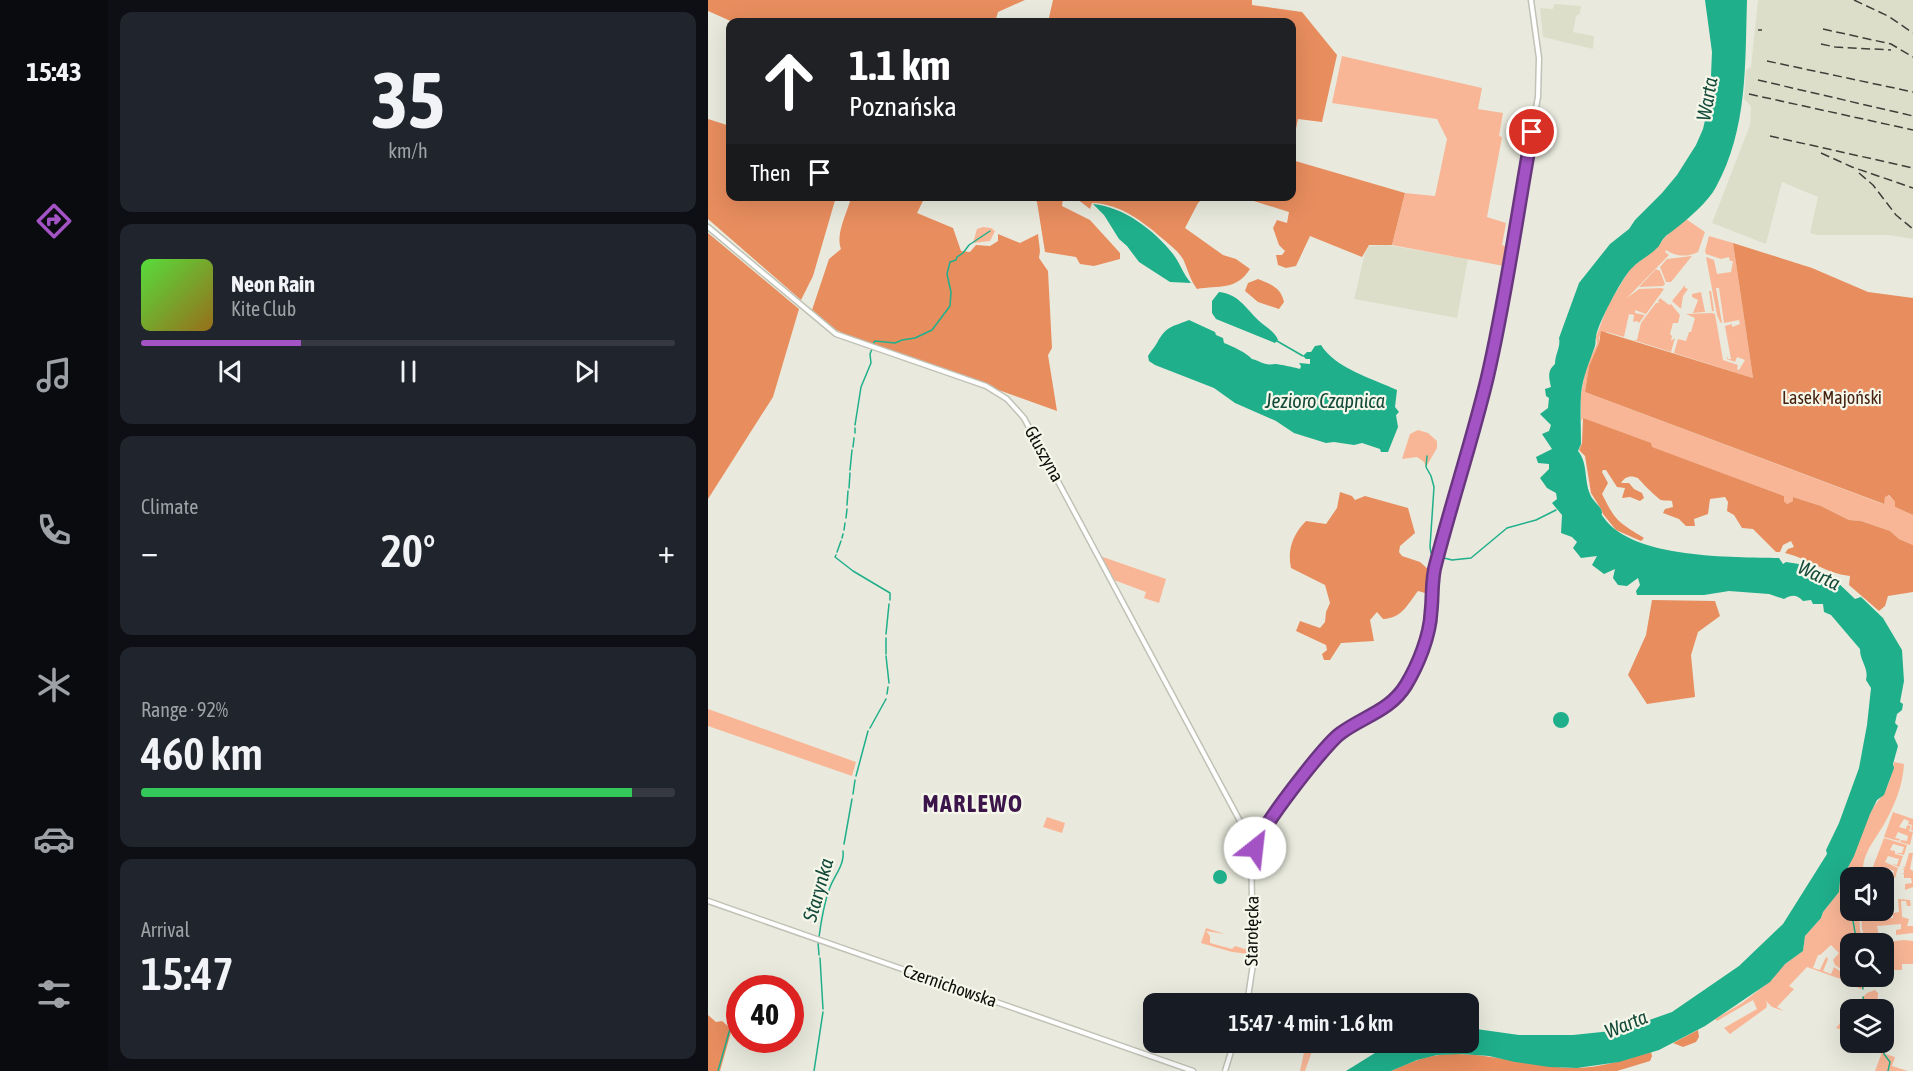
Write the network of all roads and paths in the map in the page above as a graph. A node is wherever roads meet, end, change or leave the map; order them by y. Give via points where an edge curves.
1 (1531, 0) edge
2 (708, 227) edge
3 (1249, 834) junction
4 (1255, 839) junction
5 (708, 902) edge
6 (1248, 993) edge
7 (1231, 1053) edge
8 (1193, 1071) edge
9 (1225, 1071) edge

1 - 4 street, Starołęcka via 1539,91 1488,376 1435,567 1428,630 1409,679 1397,697 1328,743
2 - 3 street, Głuszyna via 832,331 986,386 1021,414
3 - 4 street
3 - 4 street via 1248,840
4 - 6 street, Starołęcka
5 - 8 street, Czernichowska
7 - 9 street

